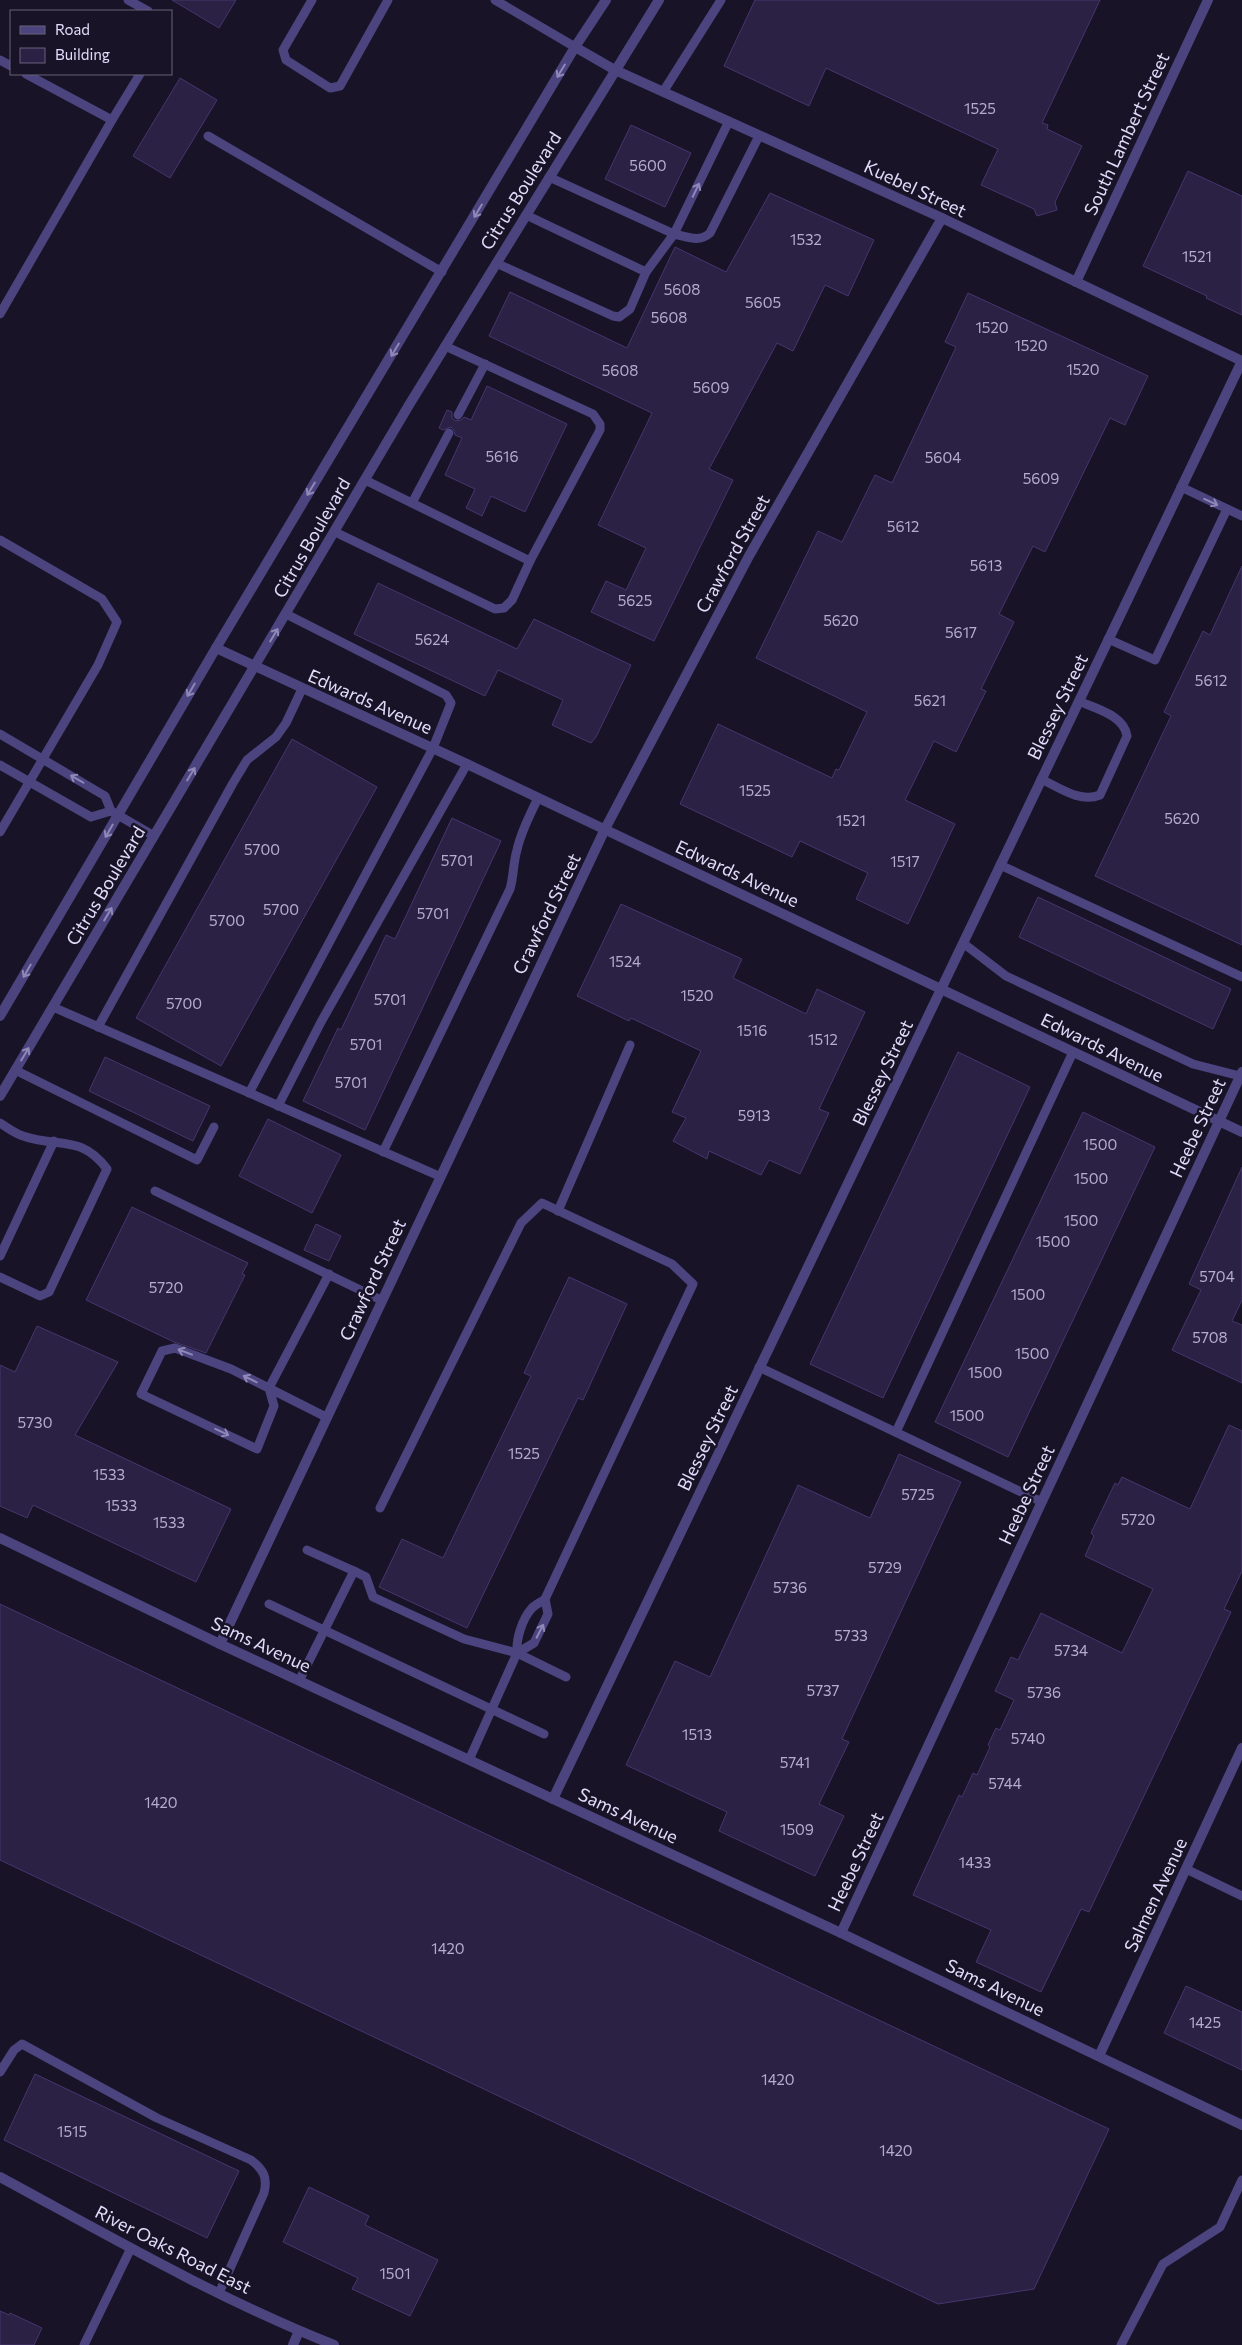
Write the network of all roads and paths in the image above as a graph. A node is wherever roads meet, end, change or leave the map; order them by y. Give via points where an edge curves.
1 (128, 0) edge
2 (312, 0) edge
3 (388, 0) edge
4 (495, 0) edge
5 (606, 0) edge
6 (659, 0) edge
7 (721, 0) edge
8 (1208, 0) edge
9 (146, 10) edge
10 (575, 47) junction
11 (615, 70) junction
12 (28, 75) edge
13 (139, 75) edge
14 (663, 92) junction
15 (112, 120) junction
16 (729, 121) junction
17 (208, 136) dead end
18 (759, 136) junction
19 (548, 177) junction
20 (526, 215) junction
21 (942, 218) junction
22 (674, 234) junction
23 (496, 262) junction
24 (442, 272) junction
25 (646, 272) junction
26 (1076, 282) junction
27 (0, 314) edge
28 (445, 346) junction
29 (1242, 361) edge
30 (485, 364) junction
31 (458, 415) dead end
32 (449, 433) dead end
33 (365, 480) junction
34 (1181, 487) junction
35 (412, 503) junction
36 (1227, 509) junction
37 (1242, 516) edge
38 (335, 532) junction
39 (0, 540) edge
40 (530, 561) junction
41 (286, 614) junction
42 (1108, 639) junction
43 (216, 648) junction
44 (255, 667) junction
45 (302, 689) junction
46 (1079, 701) junction
47 (0, 734) edge
48 (433, 748) junction
49 (42, 759) junction
50 (467, 764) junction
51 (0, 765) edge
52 (1041, 779) junction
53 (30, 782) junction
54 (538, 798) junction
55 (114, 813) junction
56 (605, 829) junction
57 (0, 832) edge
58 (154, 836) junction
59 (1000, 865) junction
60 (963, 943) junction
61 (1242, 977) edge
62 (941, 989) junction
63 (53, 1007) junction
64 (0, 1016) edge
65 (98, 1027) junction
66 (630, 1044) dead end
67 (1073, 1052) junction
68 (15, 1070) junction
69 (1241, 1074) edge
70 (249, 1093) junction
71 (0, 1096) edge
72 (278, 1106) junction
73 (1219, 1122) junction
74 (0, 1123) edge
75 (214, 1127) dead end
76 (1242, 1132) edge
77 (54, 1141) junction
78 (384, 1152) junction
79 (439, 1176) junction
80 (155, 1191) dead end
81 (558, 1211) junction
82 (0, 1256) edge
83 (329, 1274) junction
84 (0, 1277) edge
85 (381, 1300) junction
86 (759, 1367) junction
87 (269, 1388) junction
88 (326, 1417) junction
89 (896, 1432) junction
90 (1042, 1502) junction
91 (380, 1508) dead end
92 (0, 1538) edge
93 (306, 1550) dead end
94 (354, 1571) junction
95 (545, 1599) junction
96 (269, 1604) dead end
97 (324, 1630) junction
98 (220, 1644) junction
99 (517, 1653) junction
100 (566, 1677) dead end
101 (299, 1681) junction
102 (492, 1708) junction
103 (544, 1734) dead end
104 (1242, 1748) edge
105 (469, 1760) junction
106 (553, 1799) junction
107 (1186, 1869) junction
108 (1242, 1896) edge
109 (841, 1933) junction
110 (1099, 2056) junction
111 (0, 2072) edge
112 (1242, 2125) edge
113 (0, 2177) edge
114 (1242, 2180) edge
115 (131, 2248) junction
116 (219, 2293) junction
117 (299, 2331) junction
118 (84, 2345) edge
119 (293, 2345) edge
120 (334, 2345) edge
121 (1121, 2345) edge

1 - 9 lane
2 - 3 lane via 283,50 286,60 330,88 340,86
4 - 10 lane
5 - 10 street, Citrus Boulevard
6 - 11 street, Citrus Boulevard
7 - 14 lane
8 - 26 street, South Lambert Street
10 - 11 street, Kuebel Street
10 -> 24 street, Citrus Boulevard
11 - 14 street, Kuebel Street
11 - 19 street, Citrus Boulevard
12 - 15 lane
13 - 15 lane
14 - 16 street, Kuebel Street
15 - 27 lane
16 - 18 street, Kuebel Street
22 -> 16 lane
17 - 24 lane
18 - 21 street, Kuebel Street
18 - 22 lane via 710,233 697,239
19 - 20 street, Citrus Boulevard
19 - 22 lane
20 - 23 street, Citrus Boulevard
20 - 25 lane
21 - 26 street, Kuebel Street
21 - 56 street, Crawford Street via 750,556
22 - 25 lane
23 - 25 lane via 619,317 630,309
23 - 28 street, Citrus Boulevard
24 -> 43 street, Citrus Boulevard
26 - 29 street, Kuebel Street
28 - 30 lane
28 - 33 street, Citrus Boulevard
29 - 34 street, Blessey Street
30 - 31 lane
30 - 40 lane via 593,414 600,424 600,430
32 - 35 lane
33 - 35 lane
33 - 38 street, Citrus Boulevard
34 -> 36 lane
34 - 42 street, Blessey Street
35 - 40 lane
36 - 37 lane
36 - 42 lane via 1155,660
38 - 40 lane via 495,609 504,608 512,600
38 - 41 street, Citrus Boulevard
39 - 49 lane via 102,599 117,622 98,665
44 -> 41 street, Citrus Boulevard
41 - 48 lane via 446,695 451,703
42 - 46 street, Blessey Street
43 - 44 street, Edwards Avenue
43 -> 55 street, Citrus Boulevard
44 - 45 street, Edwards Avenue
58 -> 44 street, Citrus Boulevard
45 - 48 street, Edwards Avenue
45 - 65 lane via 276,737 247,760 233,783
46 - 52 street, Blessey Street
46 - 52 lane via 1121,720 1126,727 1127,736 1100,795 1082,798
47 - 49 lane
48 - 50 street, Edwards Avenue
48 - 70 lane
49 - 53 lane
55 -> 49 lane via 105,796
50 - 54 street, Edwards Avenue
50 - 72 lane via 321,1022
51 - 53 lane
52 - 59 street, Blessey Street
53 - 55 lane via 91,817
53 - 57 lane
54 - 56 street, Edwards Avenue
54 - 78 lane via 520,836 510,889
55 - 58 lane
55 -> 64 street, Citrus Boulevard
56 - 62 street, Edwards Avenue
56 - 79 street, Crawford Street
63 -> 58 street, Citrus Boulevard
59 - 60 street, Blessey Street
59 - 61 lane
60 - 62 street, Blessey Street
60 - 69 lane via 1006,976 1193,1064
62 - 67 street, Edwards Avenue
62 - 86 street, Blessey Street
63 - 65 lane
68 -> 63 street, Citrus Boulevard
65 - 70 lane
66 - 81 lane
67 - 73 street, Edwards Avenue
67 - 89 lane
68 - 71 street, Citrus Boulevard
68 - 75 lane via 197,1160
69 - 73 street, Heebe Street
70 - 72 lane
72 - 78 lane
73 - 76 street, Edwards Avenue
73 - 90 street, Heebe Street
74 - 77 lane via 25,1137
77 - 82 lane
77 - 84 lane via 66,1142 93,1154 107,1169 106,1174 49,1292 40,1296
78 - 79 lane
79 - 85 street, Crawford Street
80 - 83 lane
81 - 91 lane via 542,1203 521,1223
81 - 95 lane via 672,1264 693,1284
83 - 85 lane
83 - 87 lane
85 - 88 street, Crawford Street
86 - 89 lane
86 - 106 street, Blessey Street
87 -> 87 lane via 231,1369 175,1348 162,1351 141,1394 257,1449 274,1406
87 - 88 lane
88 - 98 street, Crawford Street
89 - 90 lane
90 - 109 street, Heebe Street
92 - 98 street, Sams Avenue
93 - 94 lane
94 - 97 lane
94 - 99 lane via 366,1577 373,1597 464,1639
95 - 99 lane via 532,1608 524,1620 516,1642
99 -> 95 lane via 534,1643 548,1614
96 - 97 lane
97 - 101 lane
97 - 102 lane
98 - 101 street, Sams Avenue
99 - 100 lane
99 - 102 lane
101 - 105 street, Sams Avenue
102 - 103 lane
102 - 105 lane
104 - 107 street, Salmen Avenue
105 - 106 street, Sams Avenue
106 - 109 street, Sams Avenue
107 - 108 lane
107 - 110 street, Salmen Avenue
109 - 110 street, Sams Avenue
110 - 112 street, Sams Avenue
111 - 116 lane via 14,2050 22,2044 157,2118 260,2167 265,2175 264,2192
113 - 115 street, River Oaks Road East
114 - 121 lane via 1220,2227 1163,2264
115 - 116 street, River Oaks Road East
115 - 118 lane
116 - 117 street, River Oaks Road East
117 - 119 street
117 - 120 street, River Oaks Road East

